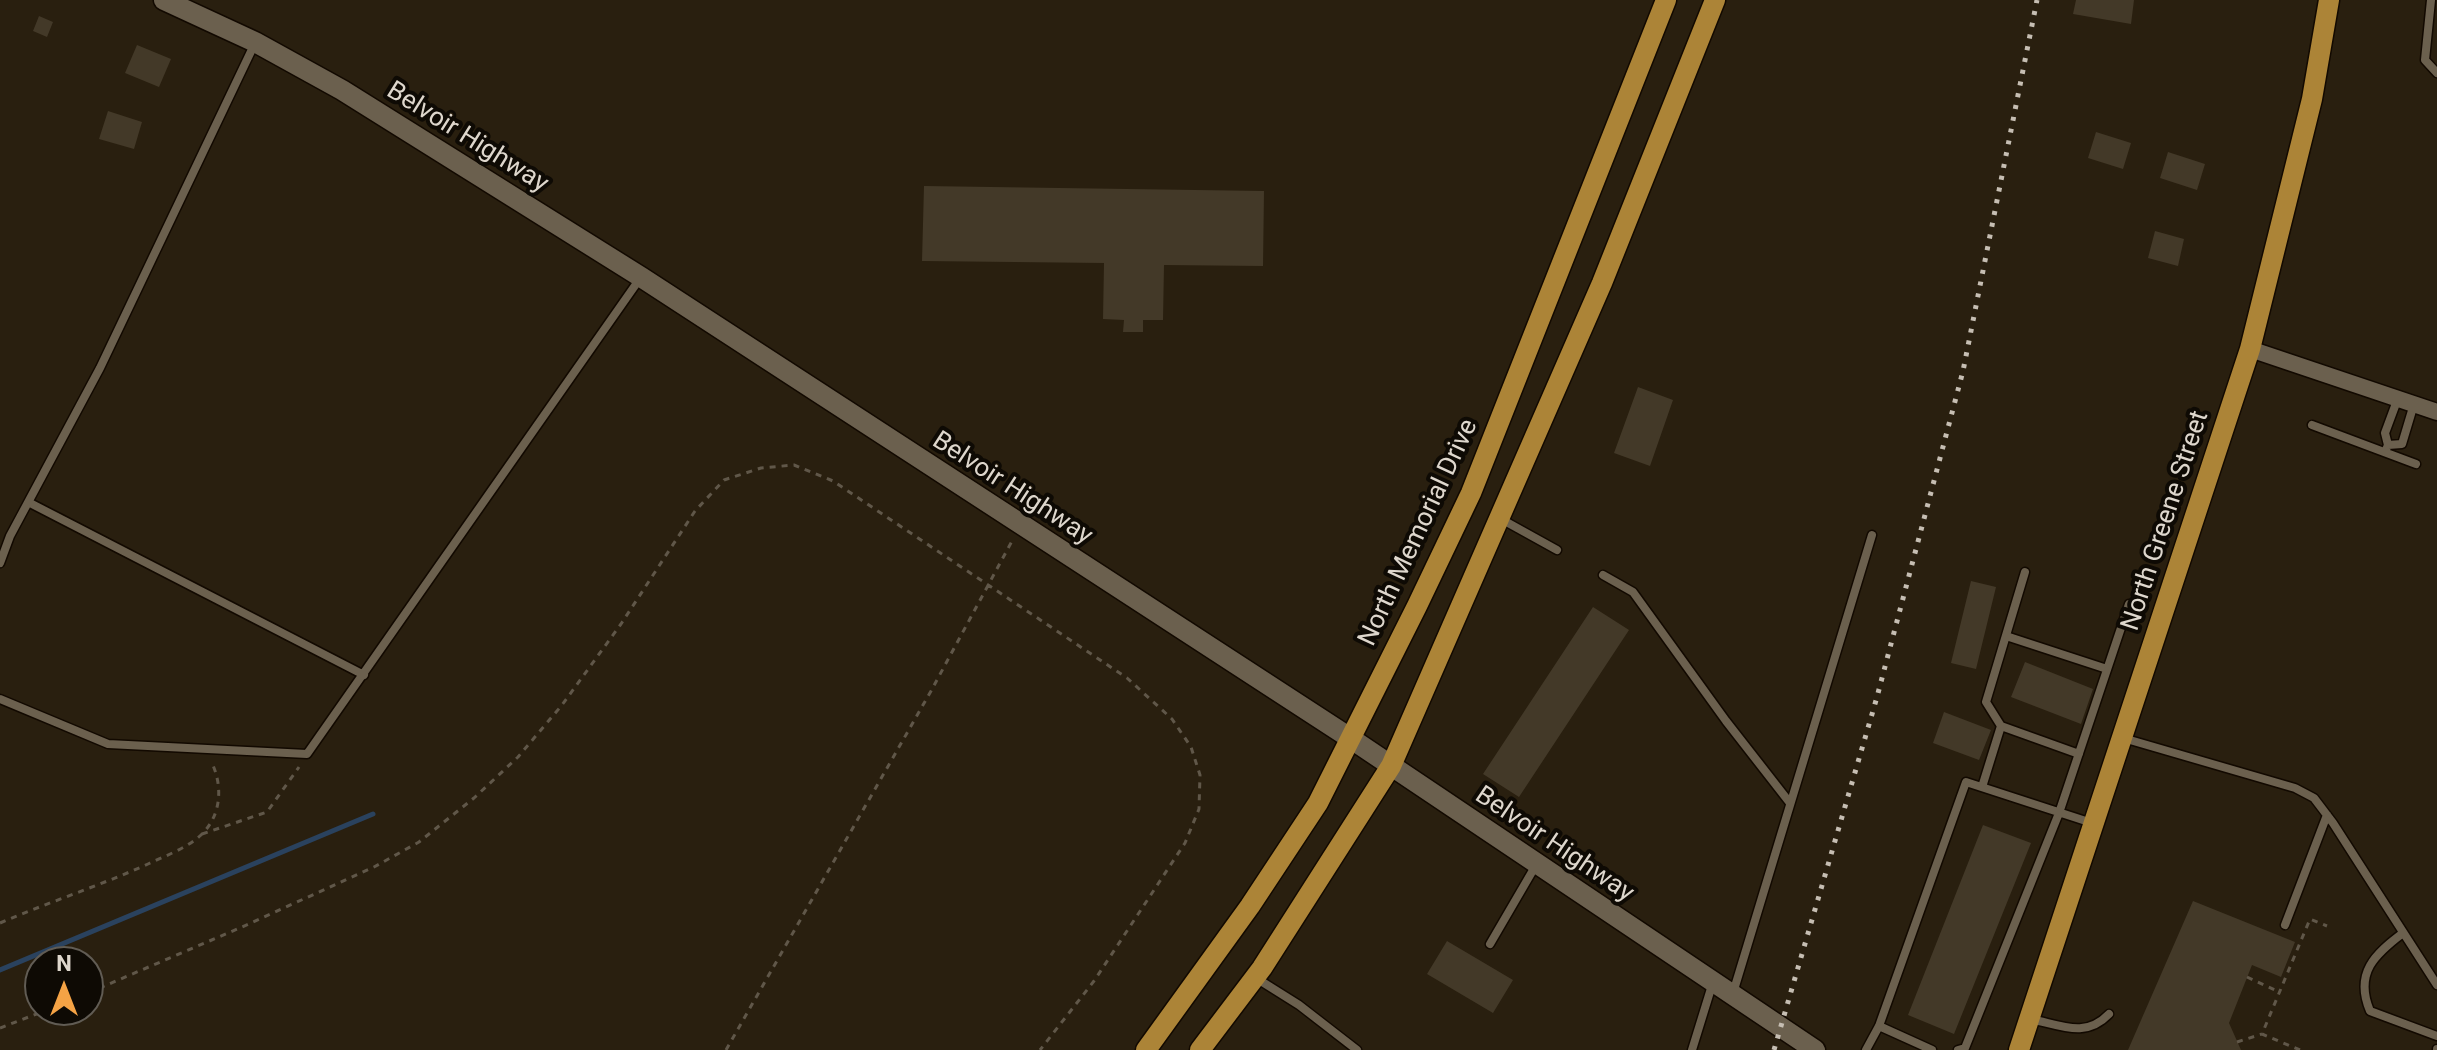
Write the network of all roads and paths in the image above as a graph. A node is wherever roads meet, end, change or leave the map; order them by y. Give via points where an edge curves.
1 (164, 0) edge
2 (1666, 0) edge
3 (1715, 0) edge
4 (2329, 0) edge
5 (2431, 0) edge
6 (255, 42) junction
7 (2437, 73) edge
8 (641, 277) junction
9 (2250, 349) junction
10 (2398, 398) junction
11 (2414, 404) junction
12 (2437, 412) edge
13 (2312, 425) dead end
14 (2386, 448) junction
15 (2416, 464) dead end
16 (30, 503) junction
17 (1500, 519) junction
18 (1020, 526) junction
19 (1872, 535) dead end
20 (1557, 550) dead end
21 (0, 563) edge
22 (2025, 572) dead end
23 (1603, 575) dead end
24 (989, 584) junction
25 (2129, 604) dead end
26 (2006, 636) junction
27 (2107, 669) junction
28 (364, 675) junction
29 (0, 699) edge
30 (2001, 726) junction
31 (1350, 738) junction
32 (2122, 738) junction
33 (202, 749) junction
34 (307, 754) junction
35 (2079, 754) junction
36 (1391, 766) junction
37 (1982, 787) junction
38 (1790, 803) junction
39 (2059, 813) junction
40 (2327, 815) junction
41 (2094, 824) junction
42 (202, 834) junction
43 (1537, 864) junction
44 (0, 923) edge
45 (2285, 925) dead end
46 (2327, 926) dead end
47 (2403, 933) junction
48 (1490, 944) dead end
49 (2247, 977) dead end
50 (1255, 978) junction
51 (1714, 982) junction
52 (2437, 985) edge
53 (104, 986) edge
54 (2275, 990) dead end
55 (1733, 994) junction
56 (2109, 1014) dead end
57 (24, 1019) edge
58 (2030, 1019) junction
59 (1879, 1026) junction
60 (0, 1028) edge
61 (2262, 1034) junction
62 (2437, 1036) edge
63 (2237, 1042) dead end
64 (726, 1050) edge
65 (1040, 1050) edge
66 (1146, 1050) edge
67 (1200, 1050) edge
68 (1357, 1050) edge
69 (1692, 1050) edge
70 (1815, 1050) edge
71 (1866, 1050) edge
72 (1932, 1050) edge
73 (1958, 1050) edge
74 (2019, 1050) edge
75 (2300, 1050) edge

1 - 6 street, Belvoir Highway
2 - 31 main road, North Memorial Drive via 1471,493
3 - 17 main road
4 - 9 main road, North Greene Street via 2312,99
5 - 7 lane via 2425,60
6 - 8 street, Belvoir Highway via 342,90
6 - 16 lane
8 - 18 street, Belvoir Highway
8 - 28 lane
9 - 10 street
9 - 32 main road, North Greene Street
10 - 11 street
10 - 14 lane via 2385,433
11 - 12 street
11 - 14 lane via 2402,444
13 - 14 lane
14 - 15 lane
16 - 21 lane
16 - 28 lane
17 - 20 lane
17 - 36 main road
18 - 24 path
18 - 31 street, Belvoir Highway
19 - 38 lane
22 - 26 lane
23 - 38 lane via 1633,592
24 - 53 path via 833,481 794,465 724,480 695,511 562,705 474,798 419,842 374,867
24 - 64 path
24 - 65 path via 1127,678 1172,719 1191,747 1200,775 1199,809 1185,843 1094,981
25 - 27 lane
26 - 27 lane
26 - 30 lane via 1986,702
27 - 35 lane
28 - 34 lane
29 - 33 lane via 108,744
30 - 35 lane
30 - 37 lane
31 - 36 street, Belvoir Highway
31 - 66 main road, North Memorial Drive via 1318,803
32 - 40 lane via 2295,788 2314,798
32 - 41 main road, North Greene Street
33 - 34 lane
33 - 42 path via 216,773 219,800
34 - 42 path via 267,812
35 - 39 lane
36 - 43 street, Belvoir Highway
36 - 50 main road
37 - 39 lane
37 - 59 lane via 1966,782
38 - 55 lane
39 - 41 lane
39 - 73 lane via 1965,1048
40 - 45 lane
40 - 47 lane
41 - 58 main road, North Greene Street
42 - 44 path via 94,888
43 - 48 lane
43 - 51 street, Belvoir Highway
46 - 61 path via 2310,919
47 - 52 lane
47 - 62 lane via 2371,961 2364,998 2370,1011
49 - 54 path
50 - 67 main road
50 - 68 lane
51 - 55 street, Belvoir Highway
51 - 69 lane
55 - 70 street, Belvoir Highway
56 - 58 lane via 2085,1030
57 - 60 path
58 - 74 main road, North Greene Street
59 - 71 lane
59 - 72 lane
61 - 63 path
61 - 75 path

